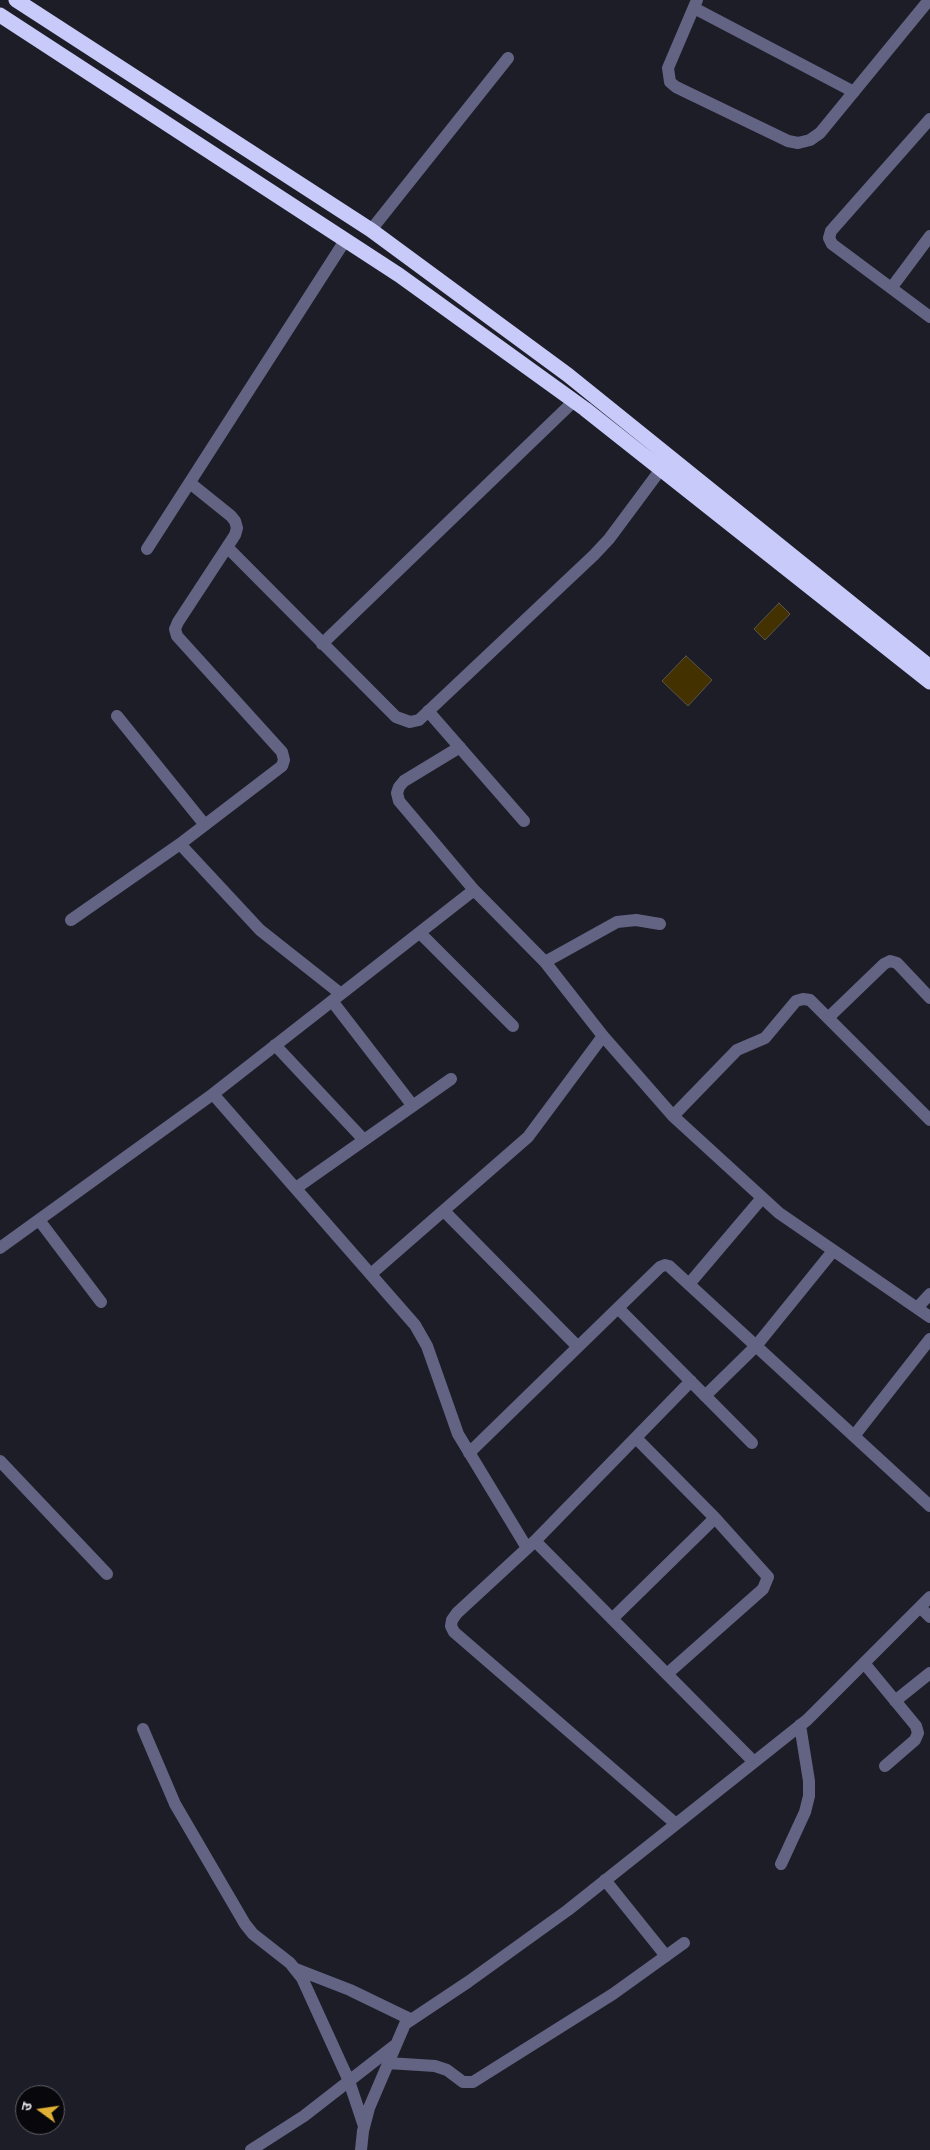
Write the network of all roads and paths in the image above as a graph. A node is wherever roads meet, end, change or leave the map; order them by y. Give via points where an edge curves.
1 (16, 0) edge
2 (929, 0) edge
3 (696, 4) edge
4 (0, 15) edge
5 (508, 58) dead end
6 (854, 92) junction
7 (930, 119) edge
8 (371, 230) junction
9 (930, 236) edge
10 (346, 239) junction
11 (892, 287) junction
12 (930, 317) edge
13 (574, 401) junction
14 (661, 470) junction
15 (190, 483) junction
16 (227, 547) junction
17 (147, 549) dead end
18 (322, 644) junction
19 (930, 667) edge
20 (930, 682) edge
21 (428, 711) junction
22 (116, 716) dead end
23 (460, 747) junction
24 (524, 821) dead end
25 (205, 825) junction
26 (180, 844) junction
27 (474, 890) junction
28 (71, 920) dead end
29 (660, 924) dead end
30 (420, 933) junction
31 (545, 962) junction
32 (337, 997) junction
33 (930, 998) edge
34 (828, 1018) junction
35 (513, 1026) dead end
36 (603, 1036) junction
37 (275, 1045) junction
38 (451, 1079) dead end
39 (213, 1094) junction
40 (413, 1106) junction
41 (673, 1116) junction
42 (930, 1120) edge
43 (364, 1140) junction
44 (296, 1188) junction
45 (762, 1198) junction
46 (444, 1211) junction
47 (39, 1220) junction
48 (0, 1248) edge
49 (833, 1250) junction
50 (371, 1274) junction
51 (689, 1284) junction
52 (930, 1294) edge
53 (101, 1302) dead end
54 (618, 1308) junction
55 (917, 1308) junction
56 (930, 1317) edge
57 (930, 1339) edge
58 (756, 1346) junction
59 (578, 1347) junction
60 (690, 1381) junction
61 (706, 1396) junction
62 (854, 1436) junction
63 (636, 1438) junction
64 (752, 1443) dead end
65 (469, 1453) junction
66 (0, 1461) edge
67 (930, 1506) edge
68 (715, 1518) junction
69 (531, 1544) junction
70 (107, 1574) dead end
71 (930, 1597) edge
72 (920, 1607) junction
73 (930, 1618) edge
74 (612, 1619) junction
75 (864, 1663) junction
76 (930, 1672) edge
77 (667, 1674) junction
78 (895, 1701) junction
79 (800, 1725) junction
80 (143, 1730) dead end
81 (754, 1762) junction
82 (885, 1766) dead end
83 (676, 1824) junction
84 (781, 1864) dead end
85 (606, 1880) junction
86 (684, 1943) dead end
87 (666, 1956) junction
88 (296, 1969) junction
89 (410, 2019) junction
90 (395, 2046) junction
91 (388, 2063) junction
92 (349, 2081) junction
93 (364, 2126) junction
94 (251, 2150) edge
95 (361, 2150) edge

1 - 8 highway
2 - 6 street
3 - 6 street
3 - 6 street via 668,68 670,82 676,87 798,143 820,133
4 - 10 highway
5 - 8 street
7 - 11 street via 831,231 829,238 832,244
8 - 19 highway via 568,375
9 - 11 street
10 - 13 highway
10 - 15 street
11 - 12 street
13 - 14 highway
13 - 18 street
14 - 20 highway
14 - 21 street via 599,550
15 - 16 street via 235,521 235,535
15 - 17 street
16 - 18 street
16 - 25 street via 175,629 177,636 282,752 284,760 276,773
18 - 21 street via 396,717 410,722
21 - 23 street
22 - 25 street
23 - 24 street
23 - 27 street via 404,781 397,793 399,801
25 - 26 street
26 - 28 street
26 - 32 street via 260,930
27 - 30 street
27 - 31 street
29 - 31 street via 636,920 617,922
30 - 32 street
30 - 35 street
31 - 36 street
32 - 37 street
32 - 40 street
33 - 34 street via 897,962 890,961
34 - 41 street via 810,1000 796,1001 765,1038 737,1050
34 - 42 street
36 - 41 street
36 - 46 street via 528,1137
37 - 39 street
37 - 43 street
38 - 40 street
39 - 44 street
39 - 47 street
40 - 43 street
41 - 45 street
43 - 44 street
44 - 50 street
45 - 49 street
45 - 51 street
46 - 50 street
46 - 59 street
47 - 48 street
47 - 53 street
49 - 55 street
49 - 58 street
50 - 65 street via 415,1325 427,1346 458,1434
51 - 54 street via 665,1264
51 - 58 street
52 - 55 street
54 - 59 street
54 - 60 street
55 - 56 street
57 - 62 street
58 - 61 street
58 - 62 street
59 - 65 street
60 - 61 street
60 - 63 street
61 - 64 street
62 - 67 street
63 - 68 street
63 - 69 street
65 - 69 street
66 - 70 street
68 - 74 street
68 - 77 street via 764,1571 768,1577 767,1584
69 - 74 street
69 - 83 street via 458,1613 452,1620 454,1632
71 - 72 street
72 - 73 street
72 - 75 street
74 - 77 street
75 - 78 street
75 - 79 street
76 - 78 street
77 - 81 street
78 - 82 street via 918,1733 915,1740
79 - 81 street
79 - 84 street via 809,1796
80 - 88 street via 175,1804 245,1924
81 - 83 street
83 - 85 street
85 - 87 street
85 - 89 street via 468,1982
86 - 87 street
87 - 91 street via 614,1994 473,2082 463,2082 435,2066
88 - 89 street
88 - 92 street
89 - 90 street
90 - 91 street
90 - 92 street
91 - 93 street
92 - 93 street
92 - 94 street via 294,2123
93 - 95 street

